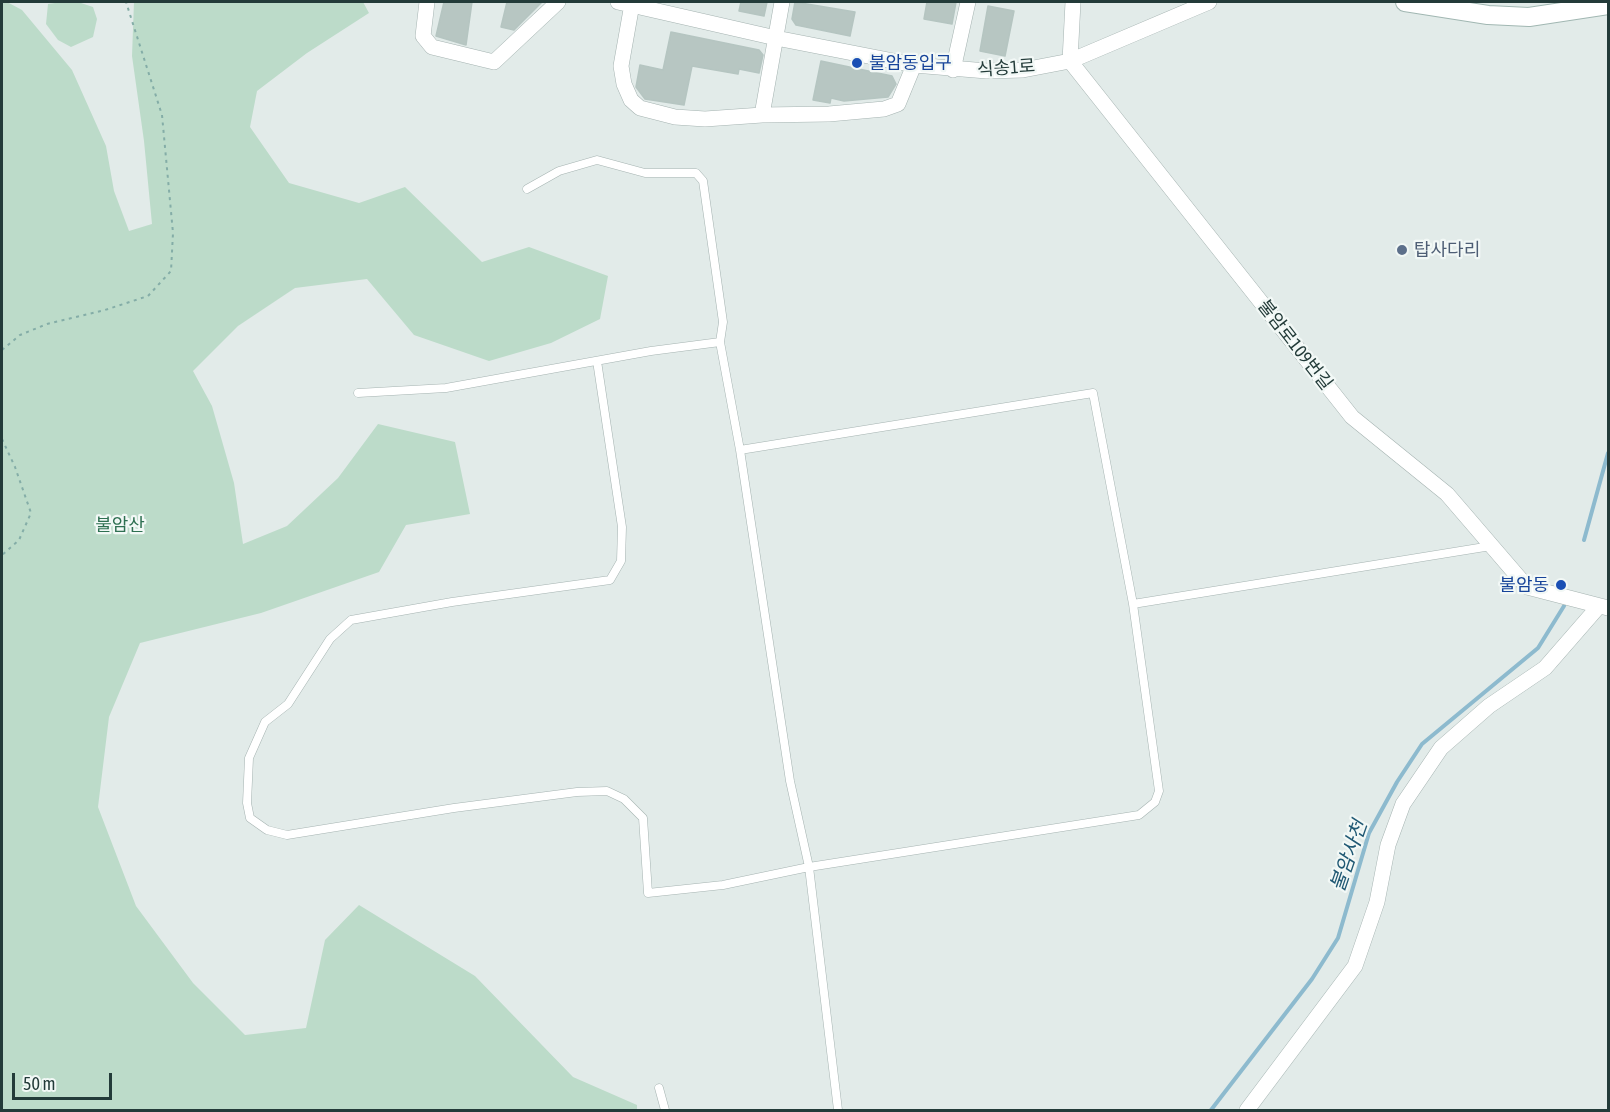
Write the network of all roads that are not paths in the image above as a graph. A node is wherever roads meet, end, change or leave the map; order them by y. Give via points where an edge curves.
1 (428, 2) edge
2 (558, 2) edge
3 (782, 2) edge
4 (968, 2) edge
5 (1073, 2) edge
6 (1209, 2) edge
7 (1405, 2) edge
8 (625, 3) edge
9 (1608, 6) edge
10 (776, 38) junction
11 (1070, 61) junction
12 (914, 65) junction
13 (953, 70) junction
14 (762, 115) junction
15 (527, 189) dead end
16 (720, 342) junction
17 (597, 361) junction
18 (358, 393) dead end
19 (740, 450) junction
20 (1493, 546) junction
21 (1133, 604) junction
22 (1604, 607) edge
23 (808, 867) junction
24 (659, 1088) dead end
25 (664, 1110) edge
26 (838, 1110) edge
27 (1247, 1110) edge

1 - 2 street via 423,36 432,47 494,62
3 - 10 street
4 - 13 street
5 - 11 street
6 - 11 street, 식송1로
7 - 9 street via 1529,17
8 - 10 street, 식송1로
8 - 14 street via 621,66 631,100 640,108 675,117 705,119
10 - 12 street, 식송1로
10 - 14 street
11 - 13 street, 식송1로 via 1023,70
11 - 20 street, 불암로109번길 via 1352,417 1447,495
12 - 13 street, 식송1로
12 - 14 street via 898,104 884,109
15 - 16 lane via 560,171 597,160 645,172 696,173 707,195 723,322
16 - 17 lane
16 - 19 lane
17 - 18 lane via 446,388
17 - 23 lane via 622,526 621,561 610,580 351,620 330,639 288,705 265,722 249,758 250,818 267,830 287,835 454,808 607,791 624,799 643,818 648,893 723,885
19 - 21 lane via 1093,393
19 - 23 lane via 790,781
20 - 21 lane
20 - 22 street, 불암로109번길 via 1527,587
21 - 23 lane via 1159,791 1155,802 1139,815
22 - 27 street via 1545,668 1489,706 1441,748 1403,804 1355,966
23 - 26 lane
24 - 25 lane

